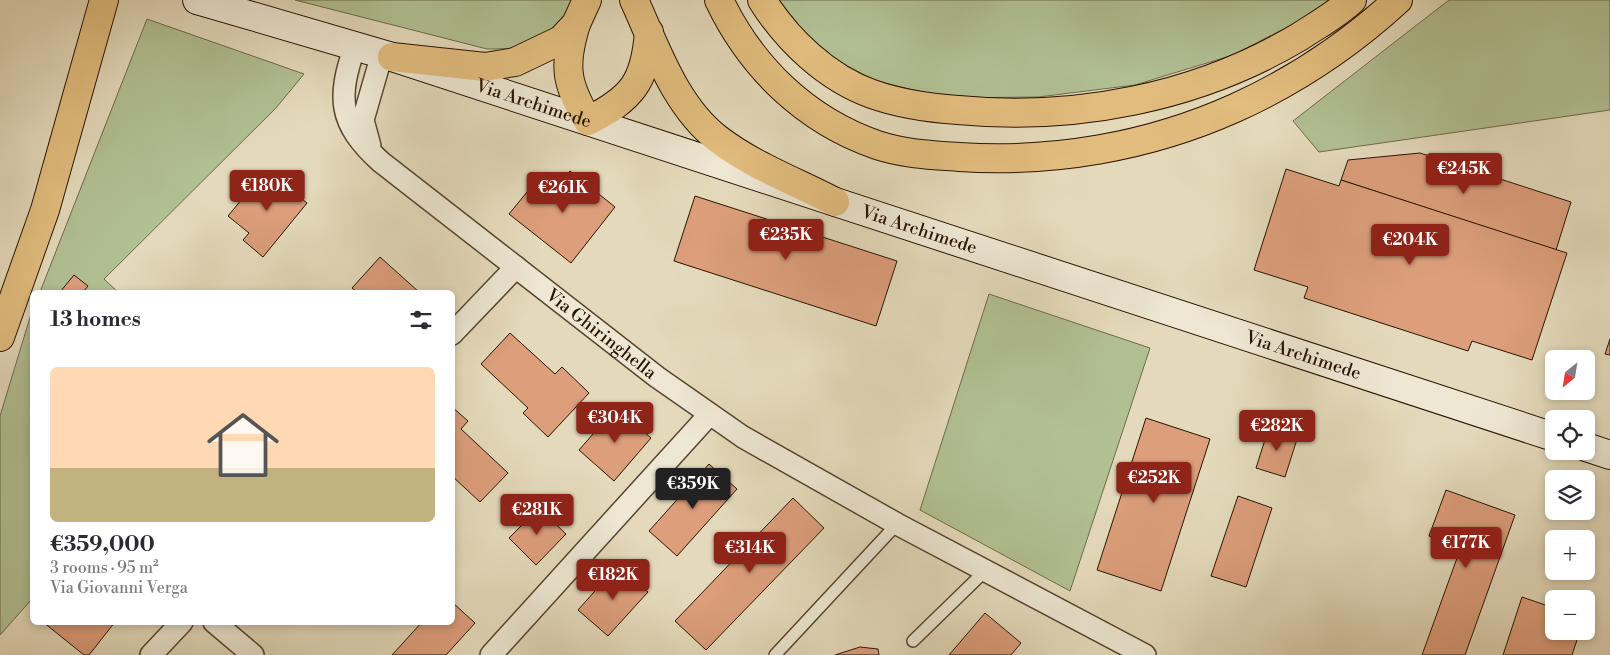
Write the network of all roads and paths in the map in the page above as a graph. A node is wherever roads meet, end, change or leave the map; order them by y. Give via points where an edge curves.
1 (104, 0) edge
2 (196, 0) edge
3 (634, 0) edge
4 (719, 0) edge
5 (762, 0) edge
6 (1352, 0) edge
7 (1398, 0) edge
8 (582, 12) edge
9 (649, 32) junction
10 (355, 46) junction
11 (387, 56) junction
12 (588, 121) junction
13 (372, 154) junction
14 (836, 202) junction
15 (516, 267) junction
16 (455, 331) edge
17 (0, 337) edge
18 (709, 414) junction
19 (1545, 433) edge
20 (1595, 450) edge
21 (1610, 455) edge
22 (897, 524) junction
23 (985, 571) junction
24 (179, 625) edge
25 (218, 625) edge
26 (913, 642) dead end
27 (150, 655) edge
28 (253, 655) edge
29 (491, 655) edge
30 (775, 655) edge
31 (1145, 655) edge

1 - 17 main road via 45,210
2 - 10 street, Via Archimede
3 - 9 main road
4 - 7 main road via 738,36 760,66 811,112 856,136 901,151 998,159 1056,156 1112,148 1161,135 1233,109 1281,85 1343,47
5 - 6 main road via 777,22 812,58 862,90 919,106 1003,114 1077,110 1203,83 1282,47
8 - 11 main road via 561,40 499,65 440,63
8 - 12 main road via 570,45 568,76 574,96
9 - 12 main road via 647,58 628,96
9 - 14 main road via 679,95 716,138 738,153
10 - 11 street, Via Archimede
10 - 13 street, Via Ghiringhella via 343,89 344,109 352,128
11 - 12 street, Via Archimede
11 - 13 street via 363,120
12 - 14 street, Via Archimede
13 - 15 street, Via Ghiringhella
14 - 19 street, Via Archimede
15 - 16 street
15 - 18 street, Via Ghiringhella
18 - 22 street, Via Ghiringhella via 743,438
18 - 29 street
20 - 21 street
22 - 23 street, Via Ghiringhella
22 - 30 lane
23 - 26 lane
23 - 31 street, Via Ghiringhella
24 - 27 street
25 - 28 street

